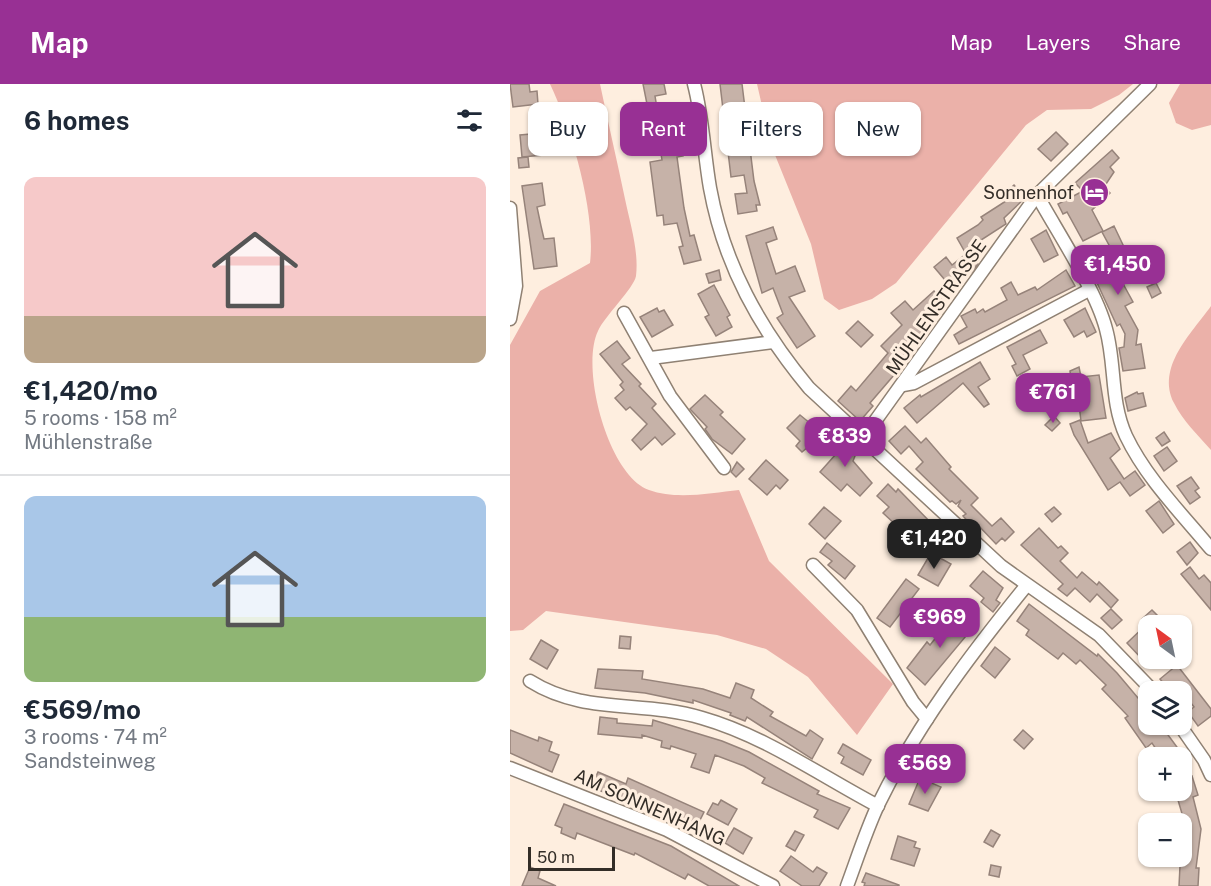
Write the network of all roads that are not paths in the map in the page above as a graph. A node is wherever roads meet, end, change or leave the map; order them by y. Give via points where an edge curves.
1 (694, 84) edge
2 (1150, 84) edge
3 (1037, 195) junction
4 (510, 208) edge
5 (1089, 290) junction
6 (624, 313) dead end
7 (510, 319) edge
8 (773, 342) junction
9 (651, 358) junction
10 (903, 385) junction
11 (863, 438) junction
12 (724, 468) dead end
13 (1211, 549) edge
14 (813, 565) dead end
15 (1026, 586) junction
16 (530, 681) dead end
17 (1143, 681) edge
18 (927, 718) junction
19 (1187, 735) edge
20 (510, 768) edge
21 (1211, 776) edge
22 (878, 806) junction
23 (773, 886) edge
24 (847, 886) edge

1 - 8 street via 720,229 735,275
2 - 3 street, MÜHLENSTRASSE
3 - 5 street
3 - 10 street, MÜHLENSTRASSE
4 - 7 street via 516,286
5 - 10 street via 915,383
5 - 13 street via 1106,327 1115,400 1127,437
6 - 9 street
8 - 9 street
8 - 11 street via 809,388
9 - 12 street via 680,411
10 - 11 street, MÜHLENSTRASSE
11 - 15 street
14 - 18 street via 857,610 913,702
15 - 17 street via 1098,635
15 - 18 street
16 - 22 street via 564,699 672,711 723,724
18 - 22 street
19 - 21 street
20 - 23 street, AM SONNENHANG via 667,830
22 - 24 street

